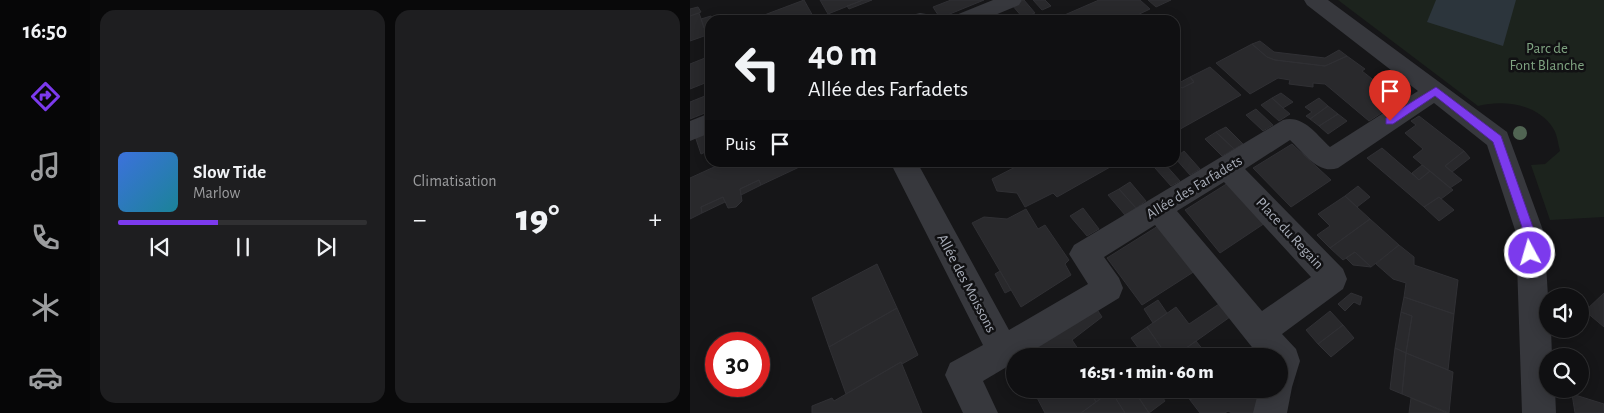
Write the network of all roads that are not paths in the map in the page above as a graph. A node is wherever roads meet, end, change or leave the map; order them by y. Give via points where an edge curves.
1 (1012, 0) edge
2 (1314, 0) edge
3 (976, 15) edge
4 (1436, 91) junction
5 (705, 125) edge
6 (690, 132) edge
7 (1227, 166) junction
8 (906, 167) edge
9 (1158, 208) junction
10 (1261, 331) junction
11 (1274, 348) edge
12 (1003, 351) junction
13 (1274, 398) edge
14 (981, 413) edge
15 (1270, 413) edge
16 (1539, 413) edge

1 - 3 street
2 - 4 street
4 - 7 street, Allée des Farfadets via 1329,161 1292,127
4 - 16 street via 1498,139 1530,233
5 - 6 street
7 - 9 street, Allée des Farfadets
7 - 10 street, Place du Regain via 1332,279
8 - 12 street, Allée des Moissons
9 - 10 street
9 - 12 street, Allée des Farfadets via 1084,254 1108,288
10 - 11 street
12 - 14 street, Allée des Moissons via 962,375
13 - 15 street

